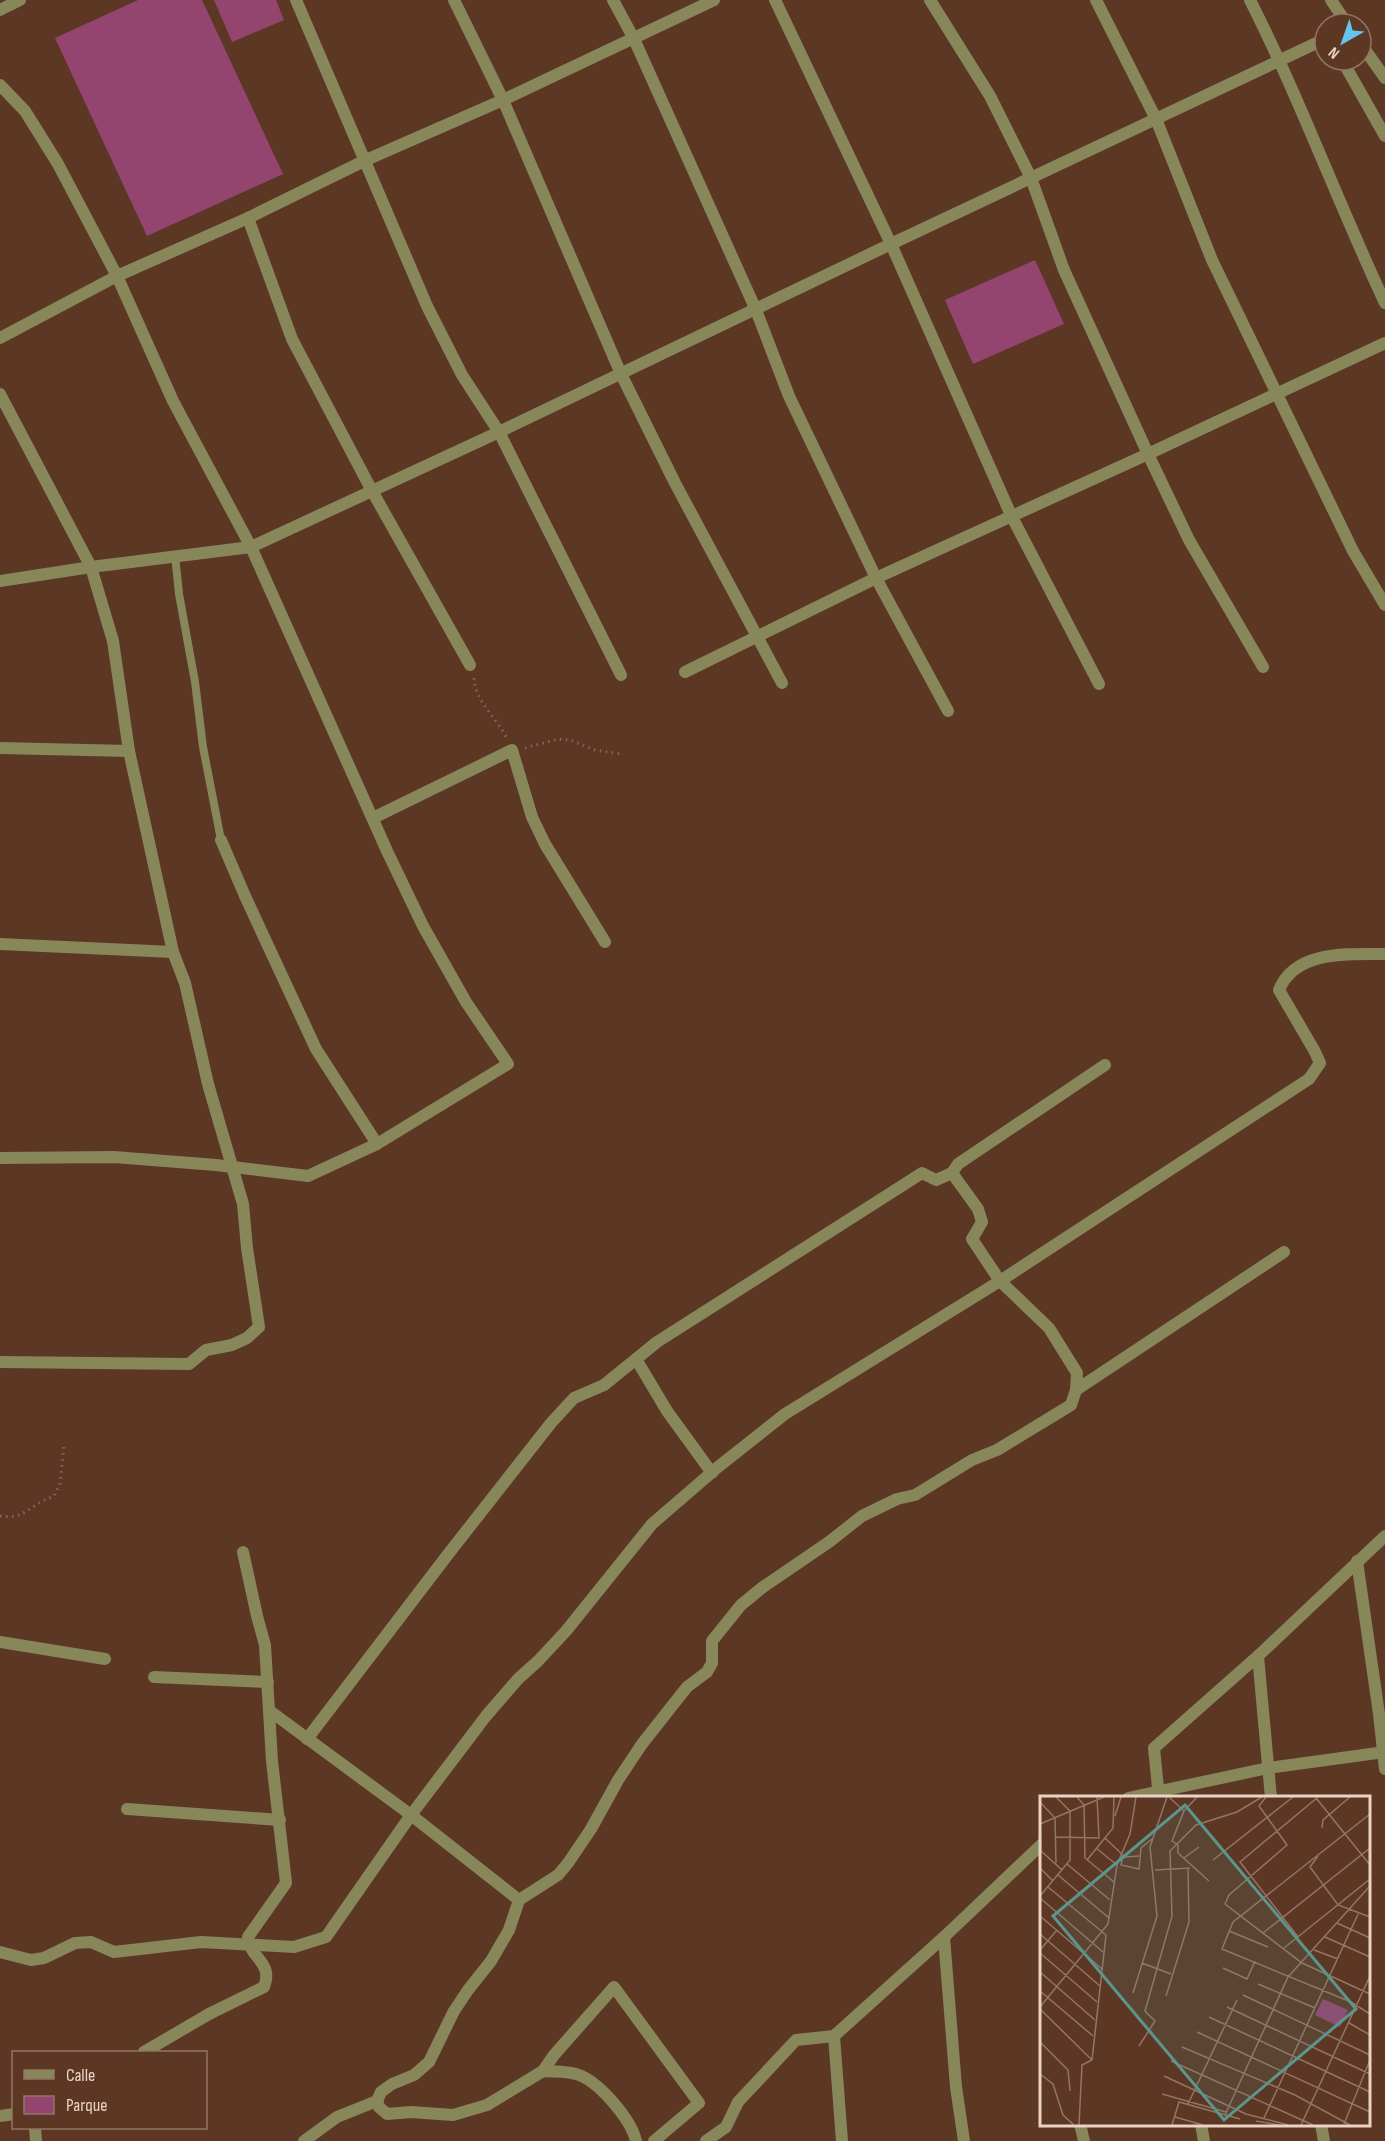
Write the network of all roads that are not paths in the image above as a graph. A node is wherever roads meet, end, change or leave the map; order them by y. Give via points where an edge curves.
1 (20, 0) edge
2 (296, 0) edge
3 (454, 0) edge
4 (613, 0) edge
5 (714, 0) edge
6 (775, 0) edge
7 (930, 0) edge
8 (1096, 0) edge
9 (1250, 0) edge
10 (0, 10) edge
11 (634, 39) junction
12 (1313, 45) edge
13 (1281, 60) junction
14 (1373, 61) edge
15 (1349, 72) edge
16 (1385, 78) edge
17 (0, 85) edge
18 (503, 100) junction
19 (1156, 119) junction
20 (1385, 136) edge
21 (366, 160) junction
22 (1031, 178) junction
23 (248, 218) junction
24 (891, 244) junction
25 (117, 276) junction
26 (1385, 303) edge
27 (756, 310) junction
28 (0, 338) edge
29 (1385, 343) edge
30 (621, 374) junction
31 (1277, 393) junction
32 (0, 394) edge
33 (499, 432) junction
34 (1148, 454) junction
35 (372, 489) junction
36 (1011, 515) junction
37 (251, 547) junction
38 (175, 555) junction
39 (91, 567) junction
40 (876, 578) junction
41 (0, 581) edge
42 (1385, 605) edge
43 (758, 635) junction
44 (470, 665) road end
45 (1263, 667) dead end
46 (685, 672) dead end
47 (621, 675) dead end
48 (782, 683) dead end
49 (1099, 684) dead end
50 (948, 711) dead end
51 (0, 748) edge
52 (129, 751) junction
53 (373, 818) junction
54 (221, 840) joint
55 (605, 942) dead end
56 (0, 944) edge
57 (173, 952) junction
58 (1385, 954) edge
59 (1105, 1065) dead end
60 (377, 1144) junction
61 (0, 1158) edge
62 (234, 1167) junction
63 (952, 1173) junction
64 (1284, 1252) dead end
65 (1000, 1281) junction
66 (636, 1359) junction
67 (0, 1362) edge
68 (1076, 1390) junction
69 (711, 1473) junction
70 (1385, 1536) edge
71 (243, 1552) dead end
72 (1357, 1562) junction
73 (0, 1642) edge
74 (1258, 1656) junction
75 (105, 1659) dead end
76 (154, 1677) dead end
77 (268, 1682) junction
78 (270, 1711) junction
79 (307, 1739) junction
80 (1384, 1752) edge
81 (1268, 1768) junction
82 (1385, 1769) edge
83 (1159, 1794) edge
84 (1138, 1796) edge
85 (1271, 1796) edge
86 (127, 1809) dead end
87 (411, 1815) junction
88 (280, 1820) junction
89 (1040, 1845) edge
90 (519, 1900) junction
91 (944, 1937) junction
92 (248, 1945) junction
93 (0, 1952) edge
94 (834, 2036) junction
95 (146, 2051) edge
96 (543, 2071) junction
97 (377, 2101) junction
98 (1080, 2126) edge
99 (1201, 2126) edge
100 (1321, 2126) edge
101 (726, 2127) junction
102 (304, 2141) edge
103 (636, 2141) edge
104 (654, 2141) edge
105 (706, 2141) edge
106 (728, 2141) edge
107 (842, 2141) edge
108 (964, 2141) edge
109 (1084, 2141) edge
110 (1204, 2141) edge
111 (1324, 2141) edge

1 - 10 street
2 - 21 street
3 - 18 street
4 - 11 street
5 - 11 street
6 - 24 street
7 - 22 street via 990,96
8 - 19 street
9 - 13 street
11 - 18 street
11 - 27 street
12 - 13 street
13 - 19 street
13 - 26 street
14 - 16 street
15 - 20 street
17 - 25 street via 25,111 52,155
18 - 21 street
18 - 30 street
19 - 22 street
19 - 31 street via 1212,260
21 - 23 street
21 - 33 street via 427,306 462,375
22 - 24 street
22 - 34 street via 1064,270
23 - 25 street
23 - 35 street via 292,339
24 - 27 street
24 - 36 street
25 - 28 street
25 - 37 street via 173,401
27 - 30 street
27 - 40 street via 789,396
29 - 31 street
30 - 33 street
30 - 43 street
31 - 34 street
31 - 42 street via 1353,551
32 - 39 street
33 - 35 street
33 - 47 street
34 - 36 street
34 - 45 street via 1189,540
35 - 37 street
35 - 44 street
36 - 40 street
36 - 49 street
37 - 38 street
37 - 53 street
38 - 39 street
38 - 54 lane
39 - 41 street
39 - 52 street via 113,641
40 - 43 street
40 - 50 street
43 - 46 street
43 - 48 street
51 - 52 street
52 - 57 street
53 - 55 street via 512,750 532,817 545,844
53 - 60 street via 423,926 466,1002 508,1064
54 - 60 street via 316,1049
56 - 57 street
57 - 62 street via 185,983 208,1084
58 - 65 street via 1326,956 1299,965 1283,979 1279,990 1320,1063 1309,1078
59 - 63 street via 958,1164
60 - 62 street via 308,1176
61 - 62 street via 114,1157
62 - 67 street via 243,1204 259,1327 247,1338 206,1350 189,1364
63 - 65 street via 978,1209 982,1222 972,1239
63 - 66 street via 936,1180 922,1173
64 - 68 street
65 - 68 street via 1049,1328 1077,1373
65 - 69 street via 785,1414
66 - 69 street
66 - 79 street via 604,1385 574,1398 551,1423
68 - 90 street via 1071,1405 915,1495 897,1498 862,1516 741,1605 712,1641 712,1663 707,1672 687,1687 642,1744 568,1863 558,1875
69 - 87 street via 652,1524 566,1631 486,1716
70 - 72 street
71 - 77 street via 266,1646
72 - 74 street
72 - 80 street
73 - 75 street
74 - 81 street
74 - 83 street via 1154,1748
76 - 77 street
77 - 78 street
78 - 79 street
78 - 88 street
79 - 87 street
80 - 81 street
80 - 82 street
81 - 83 street
81 - 85 street
83 - 84 street
86 - 88 street
87 - 90 street
87 - 92 street via 326,1937 294,1947
88 - 92 street via 286,1883 248,1937
89 - 91 street
90 - 97 street via 509,1930 454,2011 429,2062 414,2075 381,2092
91 - 94 street
91 - 108 street
92 - 93 street via 201,1942 114,1952 91,1942 75,1943 31,1960
92 - 95 street via 265,1967 268,1978 264,1987
94 - 101 street via 796,2040 738,2102
94 - 107 street
96 - 97 street via 487,2105 453,2115 387,2114
96 - 103 street via 575,2074 593,2082 621,2113
96 - 104 street via 614,1987 699,2103
97 - 102 street via 337,2117
98 - 109 street
99 - 110 street
100 - 111 street
101 - 105 street
101 - 106 street

